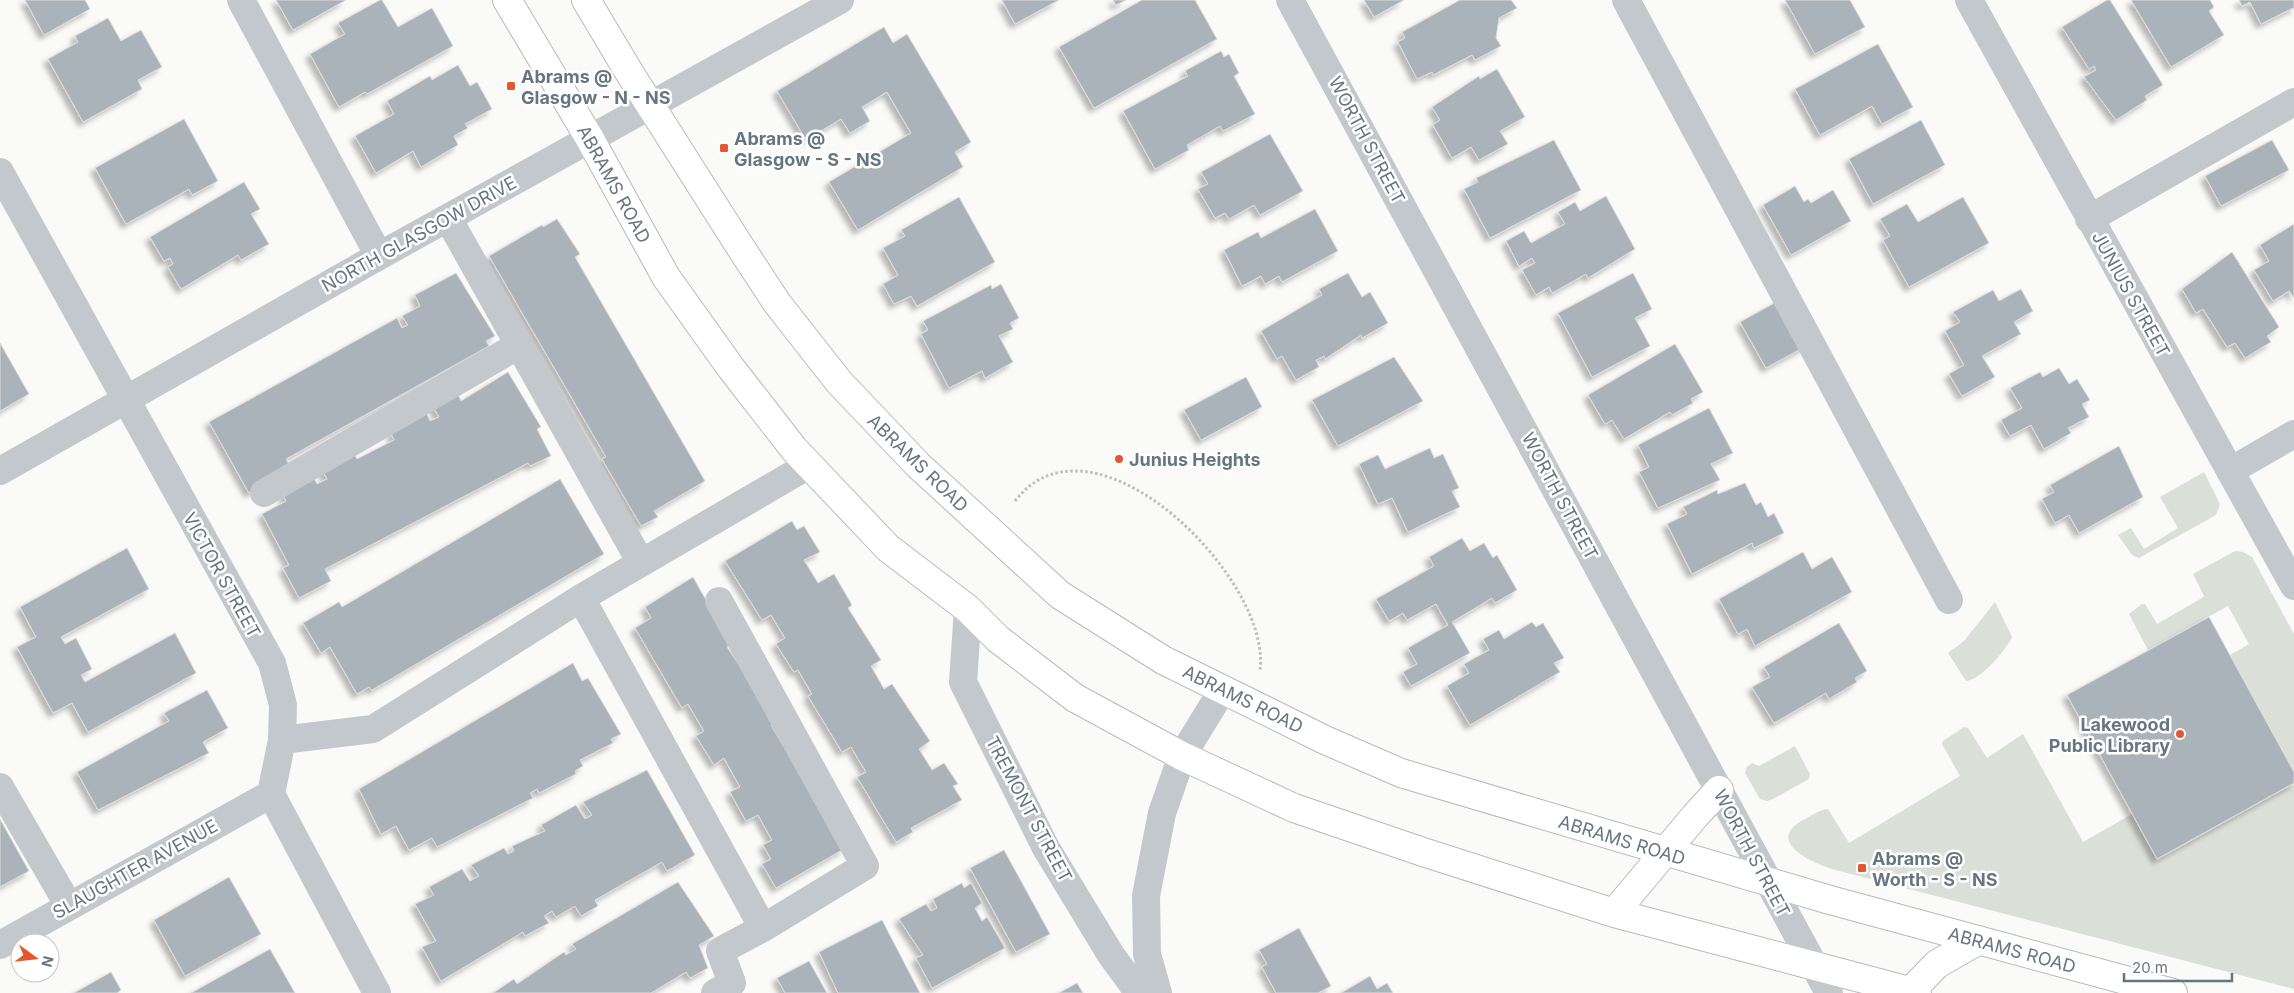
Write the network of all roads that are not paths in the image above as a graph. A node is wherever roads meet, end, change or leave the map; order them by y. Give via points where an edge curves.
1 (241, 0) edge
2 (507, 0) edge
3 (586, 0) edge
4 (840, 0) edge
5 (1290, 0) edge
6 (1626, 0) edge
7 (1969, 0) edge
8 (2294, 102) edge
9 (650, 106) junction
10 (590, 139) junction
11 (0, 172) edge
12 (448, 218) junction
13 (2089, 219) junction
14 (379, 256) junction
15 (519, 345) junction
16 (126, 401) junction
17 (2294, 434) edge
18 (809, 465) junction
19 (2230, 470) junction
20 (0, 472) edge
21 (264, 493) dead end
22 (641, 563) junction
23 (2294, 586) edge
24 (581, 598) junction
25 (1949, 600) dead end
26 (719, 601) dead end
27 (968, 609) junction
28 (1223, 689) junction
29 (282, 740) junction
30 (1182, 756) junction
31 (0, 787) edge
32 (1719, 790) junction
33 (271, 794) junction
34 (1665, 852) junction
35 (1768, 882) junction
36 (69, 906) junction
37 (1614, 913) junction
38 (763, 928) junction
39 (1979, 940) junction
40 (0, 945) edge
41 (1813, 965) junction
42 (1912, 992) edge
43 (377, 993) edge
44 (715, 993) edge
45 (1140, 993) edge
46 (1158, 993) edge
47 (1829, 993) edge
48 (2173, 993) edge

1 - 14 street
2 - 10 main road, ABRAMS ROAD
3 - 9 main road, ABRAMS ROAD
4 - 9 street, NORTH GLASGOW DRIVE
5 - 32 street, WORTH STREET
6 - 25 street
7 - 13 street, JUNIUS STREET
8 - 13 street
9 - 10 street, NORTH GLASGOW DRIVE
9 - 28 main road, ABRAMS ROAD via 777,303 821,361 918,465 1060,595 1163,660
10 - 12 street, NORTH GLASGOW DRIVE
10 - 18 main road, ABRAMS ROAD via 666,277 731,368
11 - 16 street, VICTOR STREET
12 - 14 street, NORTH GLASGOW DRIVE
12 - 15 street
13 - 19 street, JUNIUS STREET
14 - 16 street, NORTH GLASGOW DRIVE
15 - 21 street
15 - 22 street
16 - 20 street, NORTH GLASGOW DRIVE
16 - 29 street, VICTOR STREET via 272,663 283,705
17 - 19 street
18 - 22 street
18 - 27 main road, ABRAMS ROAD via 888,548
19 - 23 street, JUNIUS STREET
22 - 24 street
24 - 29 street via 373,729
24 - 38 street
26 - 38 street via 865,866
27 - 30 main road, ABRAMS ROAD via 998,639 1075,698
27 - 45 street, TREMONT STREET via 963,682 1046,848 1111,955
28 - 30 street
28 - 34 main road, ABRAMS ROAD via 1325,740 1401,772
29 - 33 street, VICTOR STREET
30 - 37 main road, ABRAMS ROAD via 1294,808
30 - 46 street via 1162,813 1146,896 1147,954
31 - 36 street
32 - 34 main road
32 - 35 street, WORTH STREET
33 - 36 street, SLAUGHTER AVENUE
33 - 43 street
34 - 35 main road, ABRAMS ROAD
34 - 37 main road
35 - 39 main road, ABRAMS ROAD
35 - 41 street, WORTH STREET
36 - 40 street, SLAUGHTER AVENUE
37 - 41 main road, ABRAMS ROAD
38 - 44 street via 720,952 732,983
39 - 42 main road via 1937,964
39 - 48 main road, ABRAMS ROAD
41 - 42 main road, ABRAMS ROAD
41 - 47 street, WORTH STREET

